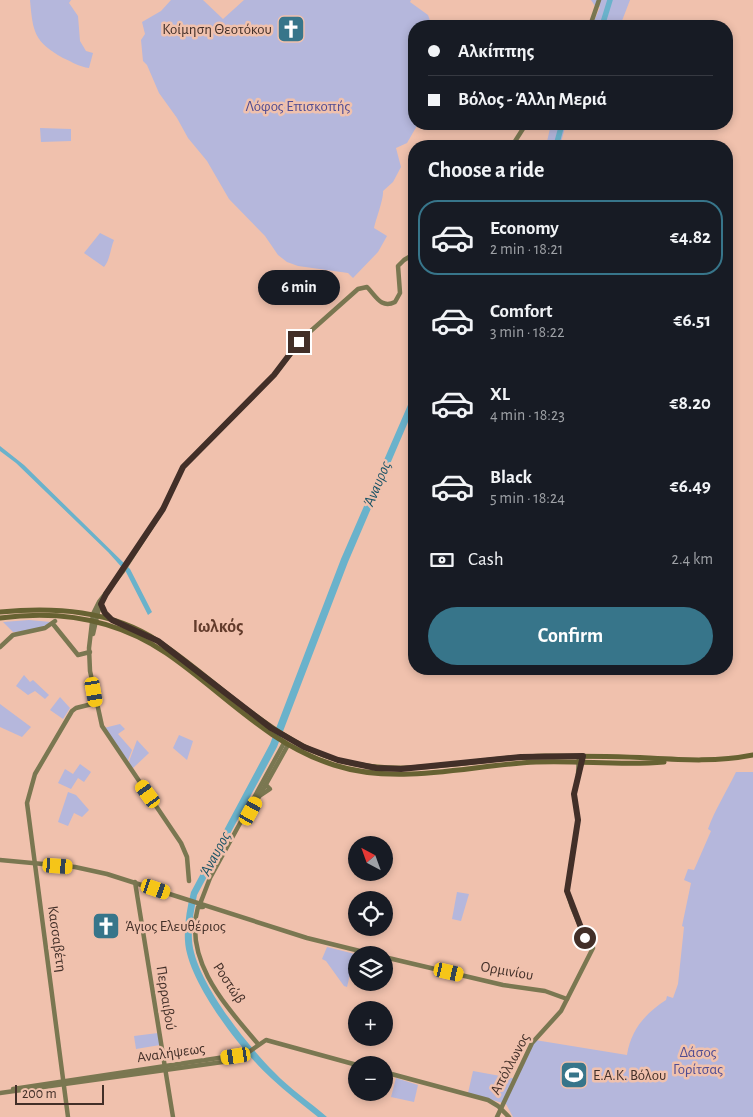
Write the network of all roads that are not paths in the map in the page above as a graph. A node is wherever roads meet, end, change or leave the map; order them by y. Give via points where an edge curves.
1 (599, 0) edge
2 (592, 20) edge
3 (408, 258) edge
4 (106, 594) junction
5 (101, 604) junction
6 (0, 612) edge
7 (94, 617) junction
8 (0, 618) edge
9 (112, 620) junction
10 (0, 647) edge
11 (90, 652) junction
12 (96, 703) junction
13 (285, 744) junction
14 (753, 755) edge
15 (581, 759) junction
16 (240, 823) junction
17 (0, 860) edge
18 (35, 864) junction
19 (189, 880) dead end
20 (135, 882) junction
21 (199, 903) junction
22 (234, 915) junction
23 (348, 948) edge
24 (393, 959) edge
25 (567, 999) junction
26 (257, 1045) junction
27 (348, 1062) edge
28 (165, 1068) junction
29 (393, 1074) edge
30 (63, 1083) junction
31 (0, 1092) edge
32 (501, 1108) junction
33 (68, 1117) edge
34 (173, 1117) edge
35 (497, 1117) edge
36 (509, 1117) edge

1 - 2 street
3 - 4 street via 398,266 400,293 395,302 382,303 367,287 360,287 304,337 274,375 183,467 163,509
4 - 5 street
4 - 7 street via 99,602
5 - 7 street
5 - 9 main road
6 - 7 main road via 37,609
7 - 8 main road
7 - 9 main road
7 - 11 street
7 - 13 main road via 166,653
9 - 15 main road via 158,641 271,728 304,747 352,764 416,769 521,757
10 - 11 street via 13,635 54,622 78,655
11 - 12 street
12 - 18 street, Κασσαβέτη via 71,712 30,784 27,808
12 - 19 street via 105,733 184,846
13 - 15 main road via 336,766 387,774 420,774
13 - 16 street
13 - 16 street via 266,785 248,816
14 - 15 main road via 650,763
15 - 25 street, Απόλλωνος via 574,796 578,820 567,891 582,930 593,948
16 - 21 street
17 - 18 street
18 - 20 street via 83,869
18 - 30 street, Κασσαβέτη
20 - 21 street
20 - 28 street, Περραιβού
21 - 22 street
22 - 23 street
22 - 26 street, Ροστώβ via 200,906 195,928 199,955 222,999
24 - 25 street, Ορμινίου via 503,985 545,991
25 - 32 street, Απόλλωνος via 556,1018 534,1040
26 - 27 street via 268,1040
26 - 28 street, Αναλήψεως via 246,1053
28 - 30 street, Αναλήψεως
28 - 34 street, Περραιβού
29 - 32 street via 488,1100
30 - 31 street, Αναλήψεως
30 - 33 street, Κασσαβέτη
32 - 35 street, Απόλλωνος
32 - 36 street

